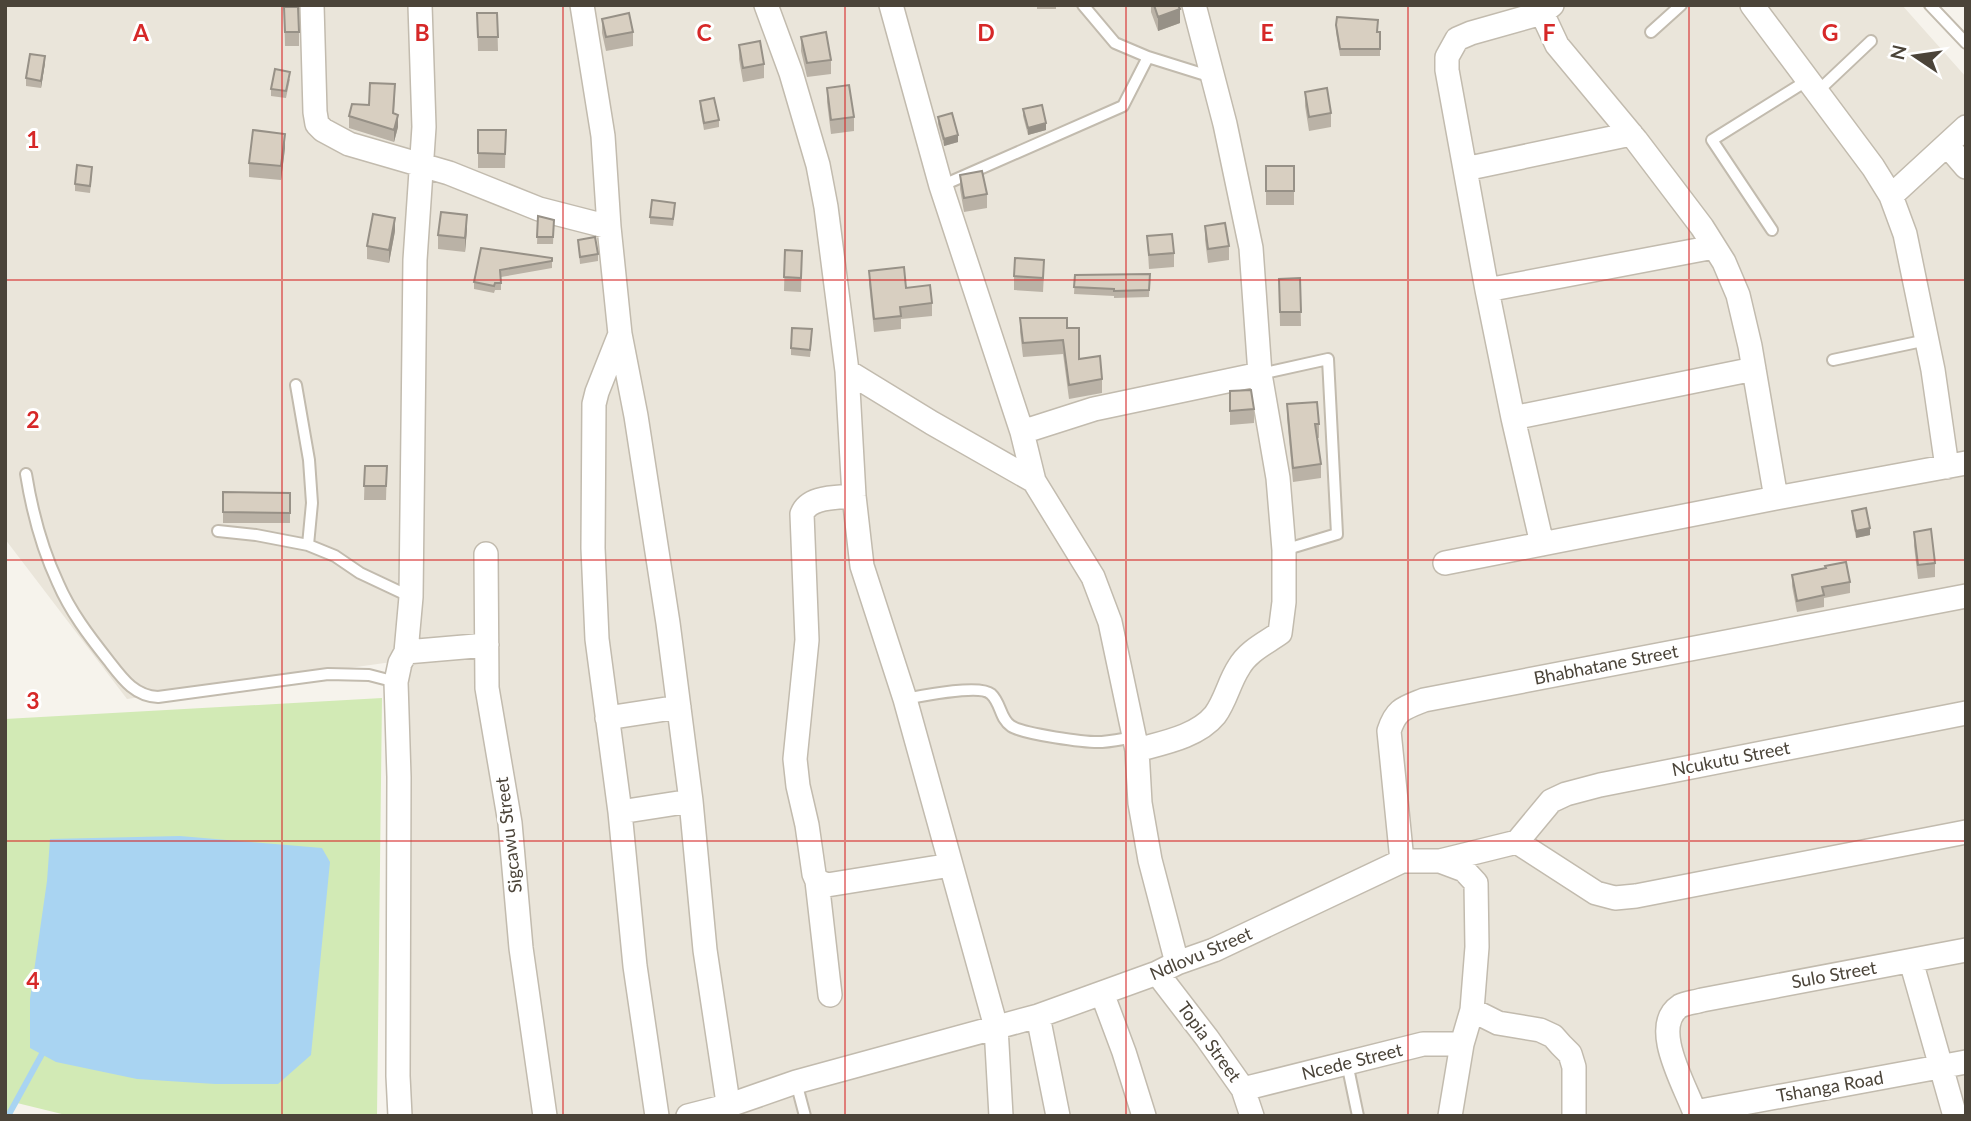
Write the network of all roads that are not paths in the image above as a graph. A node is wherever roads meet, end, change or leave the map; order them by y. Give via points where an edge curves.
1 (312, 5) edge
2 (420, 5) edge
3 (582, 5) edge
4 (766, 5) edge
5 (891, 5) edge
6 (1083, 5) edge
7 (1194, 5) edge
8 (1681, 5) edge
9 (1752, 5) edge
10 (1930, 5) edge
11 (1547, 9) edge
12 (1651, 32) dead end
13 (1871, 41) dead end
14 (1966, 43) edge
15 (1148, 57) junction
16 (1213, 77) junction
17 (1812, 86) junction
18 (1966, 127) edge
19 (1632, 134) junction
20 (1947, 145) junction
21 (422, 164) junction
22 (1966, 167) edge
23 (1465, 169) junction
24 (941, 186) junction
25 (1891, 196) junction
26 (609, 227) junction
27 (1772, 230) dead end
28 (1714, 247) junction
29 (1487, 290) junction
30 (621, 334) junction
31 (1927, 340) junction
32 (1833, 360) dead end
33 (1754, 369) junction
34 (847, 372) junction
35 (1260, 374) junction
36 (296, 385) dead end
37 (1513, 418) junction
38 (1022, 432) junction
39 (1956, 465) edge
40 (26, 474) dead end
41 (1034, 481) junction
42 (853, 496) junction
43 (1776, 498) junction
44 (218, 531) dead end
45 (1542, 544) junction
46 (308, 545) junction
47 (1284, 550) junction
48 (486, 554) dead end
49 (1445, 563) dead end
50 (1966, 596) edge
51 (411, 597) junction
52 (487, 645) junction
53 (406, 652) junction
54 (396, 682) junction
55 (905, 699) junction
56 (680, 707) junction
57 (1966, 713) edge
58 (607, 718) junction
59 (1136, 744) junction
60 (691, 801) junction
61 (620, 812) junction
62 (1966, 832) edge
63 (1517, 842) junction
64 (1440, 861) junction
65 (1402, 862) junction
66 (951, 865) junction
67 (817, 881) junction
68 (1966, 950) edge
69 (1910, 961) junction
70 (1167, 968) junction
71 (1102, 993) junction
72 (830, 995) dead end
73 (1472, 1010) junction
74 (1038, 1016) junction
75 (996, 1027) junction
76 (1462, 1044) junction
77 (1966, 1062) edge
78 (1347, 1063) junction
79 (1942, 1067) junction
80 (796, 1082) junction
81 (1243, 1089) junction
82 (729, 1111) edge
83 (1695, 1114) edge
84 (400, 1116) edge
85 (545, 1116) edge
86 (657, 1116) edge
87 (688, 1116) edge
88 (805, 1116) edge
89 (1001, 1116) edge
90 (1058, 1116) edge
91 (1144, 1116) edge
92 (1252, 1116) edge
93 (1358, 1116) edge
94 (1450, 1116) edge
95 (1574, 1116) edge
96 (1955, 1116) edge

1 - 21 street via 317,124 349,144
2 - 21 street
3 - 26 street via 603,136
4 - 34 street via 792,73 818,164
5 - 24 street
6 - 15 lane via 1115,43
7 - 16 street
8 - 12 lane
9 - 17 street
10 - 14 lane
11 - 19 street via 1557,44
11 - 23 street via 1471,33 1451,47 1447,70
13 - 17 lane
15 - 16 lane
15 - 24 lane via 1123,106
16 - 35 street via 1251,248
17 - 25 street
17 - 27 lane via 1712,140
18 - 20 street
19 - 23 street
19 - 28 street
20 - 22 street
20 - 25 street
21 - 26 street via 539,209
21 - 51 street via 415,273
23 - 29 street
24 - 38 street
25 - 31 street via 1905,234
26 - 30 street
28 - 29 street
28 - 33 street via 1738,295
29 - 37 street
30 - 56 street
30 - 58 street via 594,404 593,548
31 - 32 lane
31 - 39 street
33 - 37 street
33 - 43 street
34 - 41 street
34 - 42 street
35 - 38 street via 1094,409
35 - 47 street via 1278,478
35 - 47 lane via 1328,359 1337,534
36 - 46 lane via 309,460 312,503
37 - 45 street
38 - 41 street
39 - 43 street
40 - 54 lane via 32,512 71,609 126,684 139,693 158,697 328,674 369,675
41 - 59 street via 1093,577 1110,622
42 - 55 street via 862,566
42 - 67 street via 812,502 802,514 807,640 796,759
43 - 45 street
44 - 46 lane
45 - 49 street
46 - 51 lane
47 - 59 street via 1280,633 1249,654 1214,716 1198,729 1180,737
48 - 52 street, Sigcawu Street
50 - 65 street, Bhabhatane Street via 1424,700 1402,709 1389,731
51 - 53 street
52 - 53 street
52 - 85 street, Sigcawu Street via 488,688 510,823 521,948
53 - 54 street
54 - 84 street
55 - 59 lane via 984,691 993,696 1010,726 1043,735
55 - 66 street
56 - 58 street
56 - 60 street
57 - 63 street, Ncukutu Street via 1566,794 1551,802
58 - 61 street
59 - 70 street via 1140,803
60 - 61 street
60 - 82 street via 705,950
61 - 86 street via 635,966
62 - 63 street via 1615,898 1596,893
63 - 64 street
64 - 65 street, Ndlovu Street
64 - 73 street, Ndlovu Street via 1464,870 1475,883 1477,947
65 - 70 street, Ndlovu Street
66 - 67 street via 827,885
66 - 75 street
67 - 72 street
68 - 69 street, Sulo Street
69 - 79 street
69 - 83 street, Sulo Street via 1680,1006 1667,1031 1670,1054
70 - 71 street, Ndlovu Street
70 - 81 street, Topia Street
71 - 74 street, Ndlovu Street
71 - 91 street
73 - 76 street, Ndlovu Street
73 - 95 street via 1498,1023 1540,1030 1562,1045 1574,1067
74 - 75 street, Ndlovu Street
74 - 90 street
75 - 80 street, Ndlovu Street
75 - 89 street
76 - 78 street, Ncede Street via 1423,1044
76 - 94 street, Ndlovu Street
77 - 79 street, Tshanga Road
78 - 81 street, Ncede Street
78 - 93 lane
79 - 83 street, Tshanga Road
79 - 96 street
80 - 82 street, Ndlovu Street
80 - 88 lane
81 - 92 street, Topia Street
82 - 87 street, Ndlovu Street

